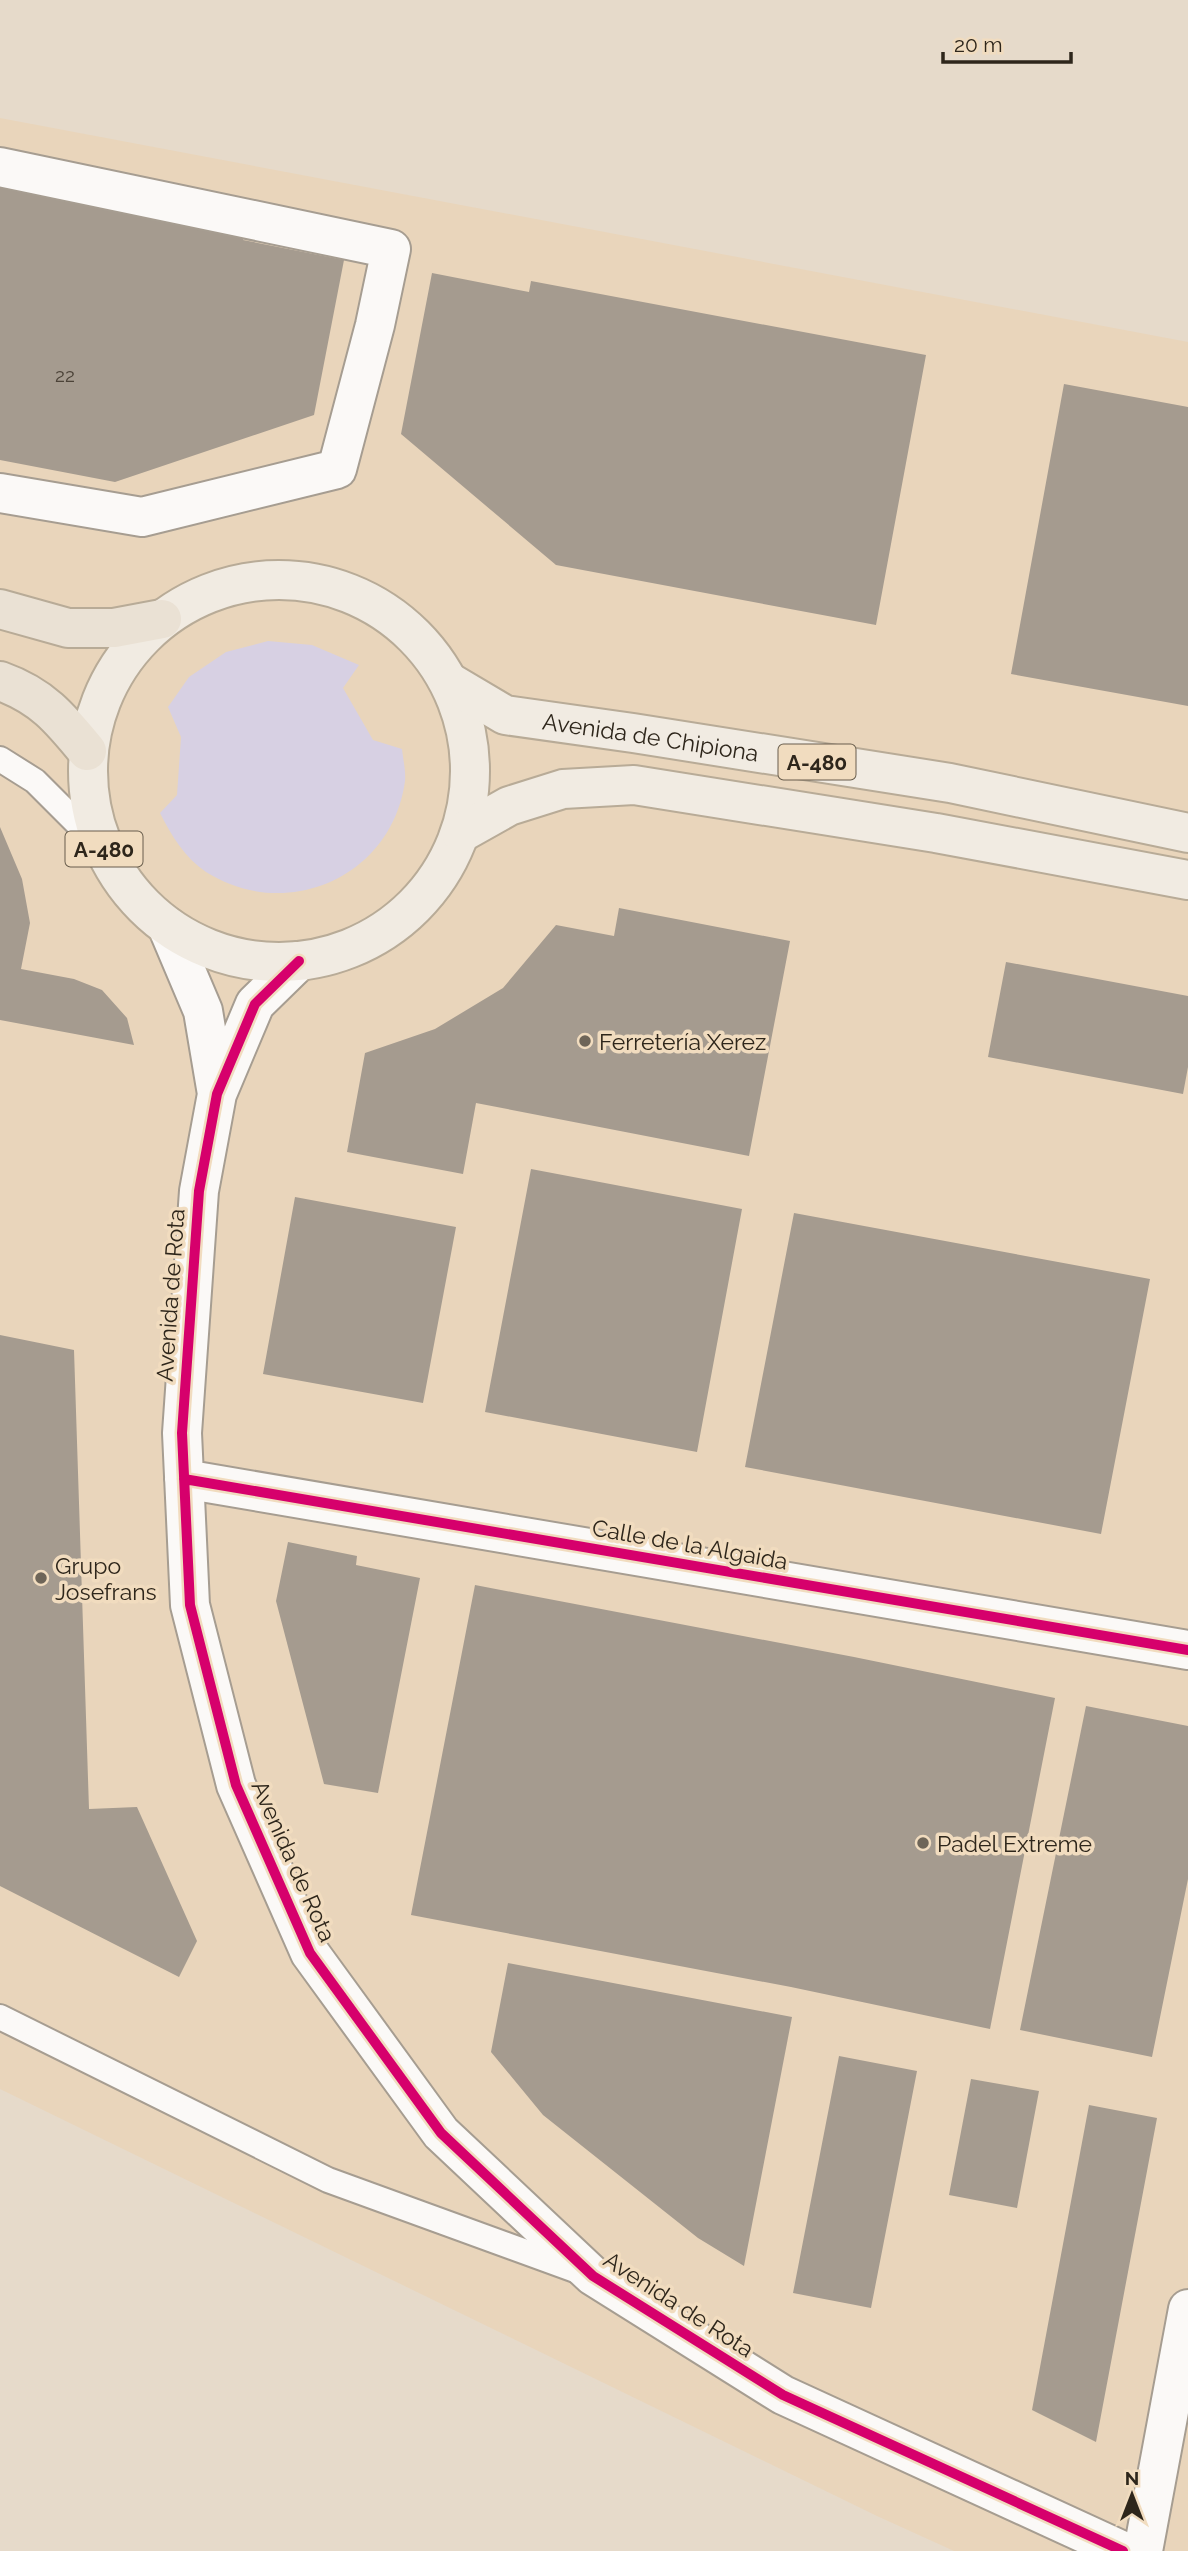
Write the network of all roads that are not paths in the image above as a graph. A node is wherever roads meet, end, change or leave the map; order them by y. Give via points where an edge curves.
1 (0, 167) edge
2 (0, 494) edge
3 (0, 609) edge
4 (162, 619) junction
5 (0, 681) edge
6 (451, 683) junction
7 (87, 751) junction
8 (0, 759) edge
9 (461, 833) junction
10 (1188, 833) edge
11 (104, 850) junction
12 (1188, 880) edge
13 (167, 926) junction
14 (299, 961) junction
15 (217, 1094) junction
16 (184, 1479) junction
17 (1188, 1650) edge
18 (0, 2017) edge
19 (593, 2276) junction
20 (1188, 2309) edge
21 (1123, 2551) edge
22 (1143, 2551) edge

1 - 2 street via 391,249 338,469 142,517
3 - 4 highway, A-480 via 68,628 114,628
4 - 6 main road, A-480 via 210,592 265,579 321,584 373,604 418,638
4 - 7 main road, A-480 via 125,656 100,701
5 - 7 highway via 52,709
6 - 9 main road, A-480 via 468,731 471,782
6 - 10 main road, Avenida de Chipiona / A-480 via 505,715 950,783
7 - 11 main road, A-480 via 89,801
8 - 11 lane via 35,781
9 - 12 main road, A-480 via 509,806 563,789 635,785 936,833
9 - 14 main road, A-480 via 436,881 399,920 352,948
11 - 13 main road, A-480 via 130,892
13 - 14 main road, A-480 via 208,948 253,960
13 - 15 street, Avenida de Rota via 203,1011
14 - 15 street, Avenida de Rota via 255,1004
15 - 16 street, Avenida de Rota via 199,1191 182,1433
16 - 17 street, Calle de la Algaida
16 - 19 street, Avenida de Rota via 190,1605 236,1785 310,1953 442,2133
18 - 19 lane via 328,2180
19 - 21 street, Avenida de Rota via 783,2395
20 - 22 street

